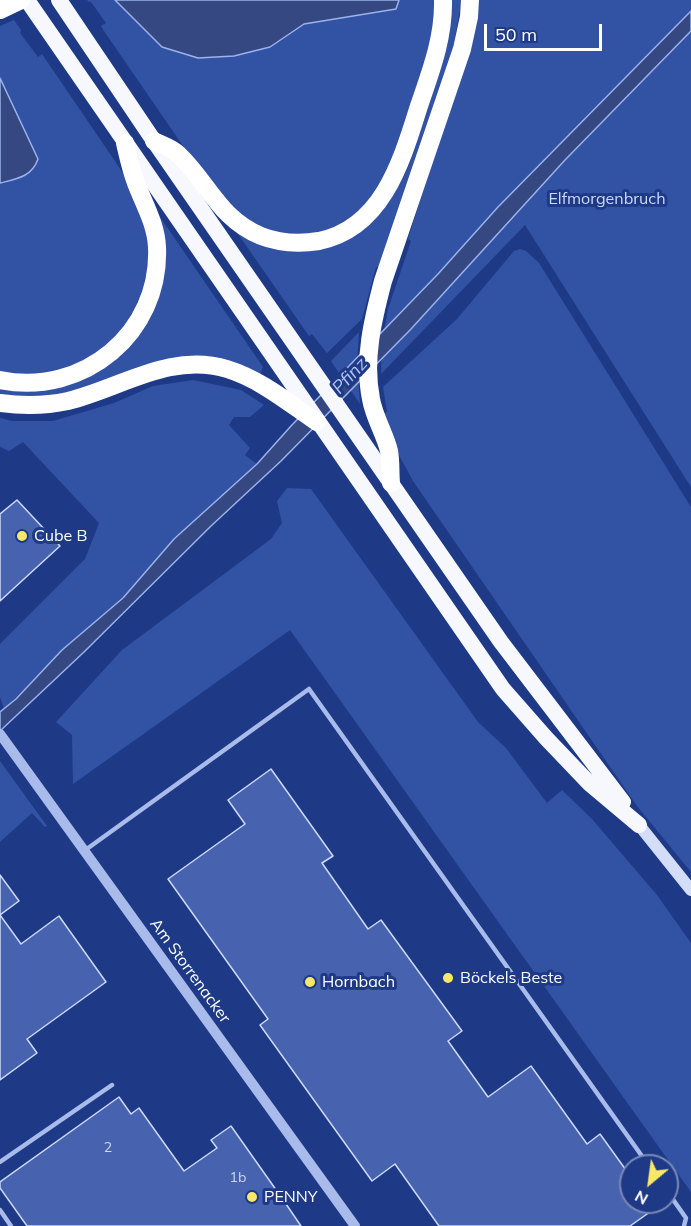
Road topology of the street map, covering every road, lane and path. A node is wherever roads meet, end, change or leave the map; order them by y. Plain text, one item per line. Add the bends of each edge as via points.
1 (21, 0) edge
2 (27, 0) edge
3 (59, 0) edge
4 (443, 0) edge
5 (470, 0) edge
6 (0, 10) edge
7 (154, 141) junction
8 (125, 143) junction
9 (0, 380) edge
10 (0, 403) edge
11 (317, 422) junction
12 (391, 483) junction
13 (3, 738) edge
14 (639, 825) junction
15 (84, 851) junction
16 (691, 890) edge
17 (112, 1085) dead end
18 (640, 1154) edge
19 (0, 1162) edge
20 (679, 1208) edge
21 (0, 1210) edge
22 (11, 1226) edge
23 (355, 1226) edge
24 (684, 1226) edge

1 - 6 highway
2 - 8 highway
3 - 7 highway
4 - 7 highway via 439,44 397,170 375,207 335,235 302,243 271,239 251,231 221,208 177,153
5 - 12 highway via 462,49 374,315 368,369 373,408 389,451
7 - 12 highway
8 - 9 highway via 157,245 157,264 144,310 116,349 92,366 45,382
8 - 11 highway
10 - 11 highway via 53,404 148,372 196,364 228,369 263,385
11 - 14 highway via 503,689 589,783
12 - 14 highway via 531,682
13 - 15 street, Am Storrenacker
14 - 16 main road
15 - 18 lane via 309,689
15 - 23 street, Am Storrenacker
17 - 19 lane
20 - 24 lane via 686,1218
21 - 22 lane

